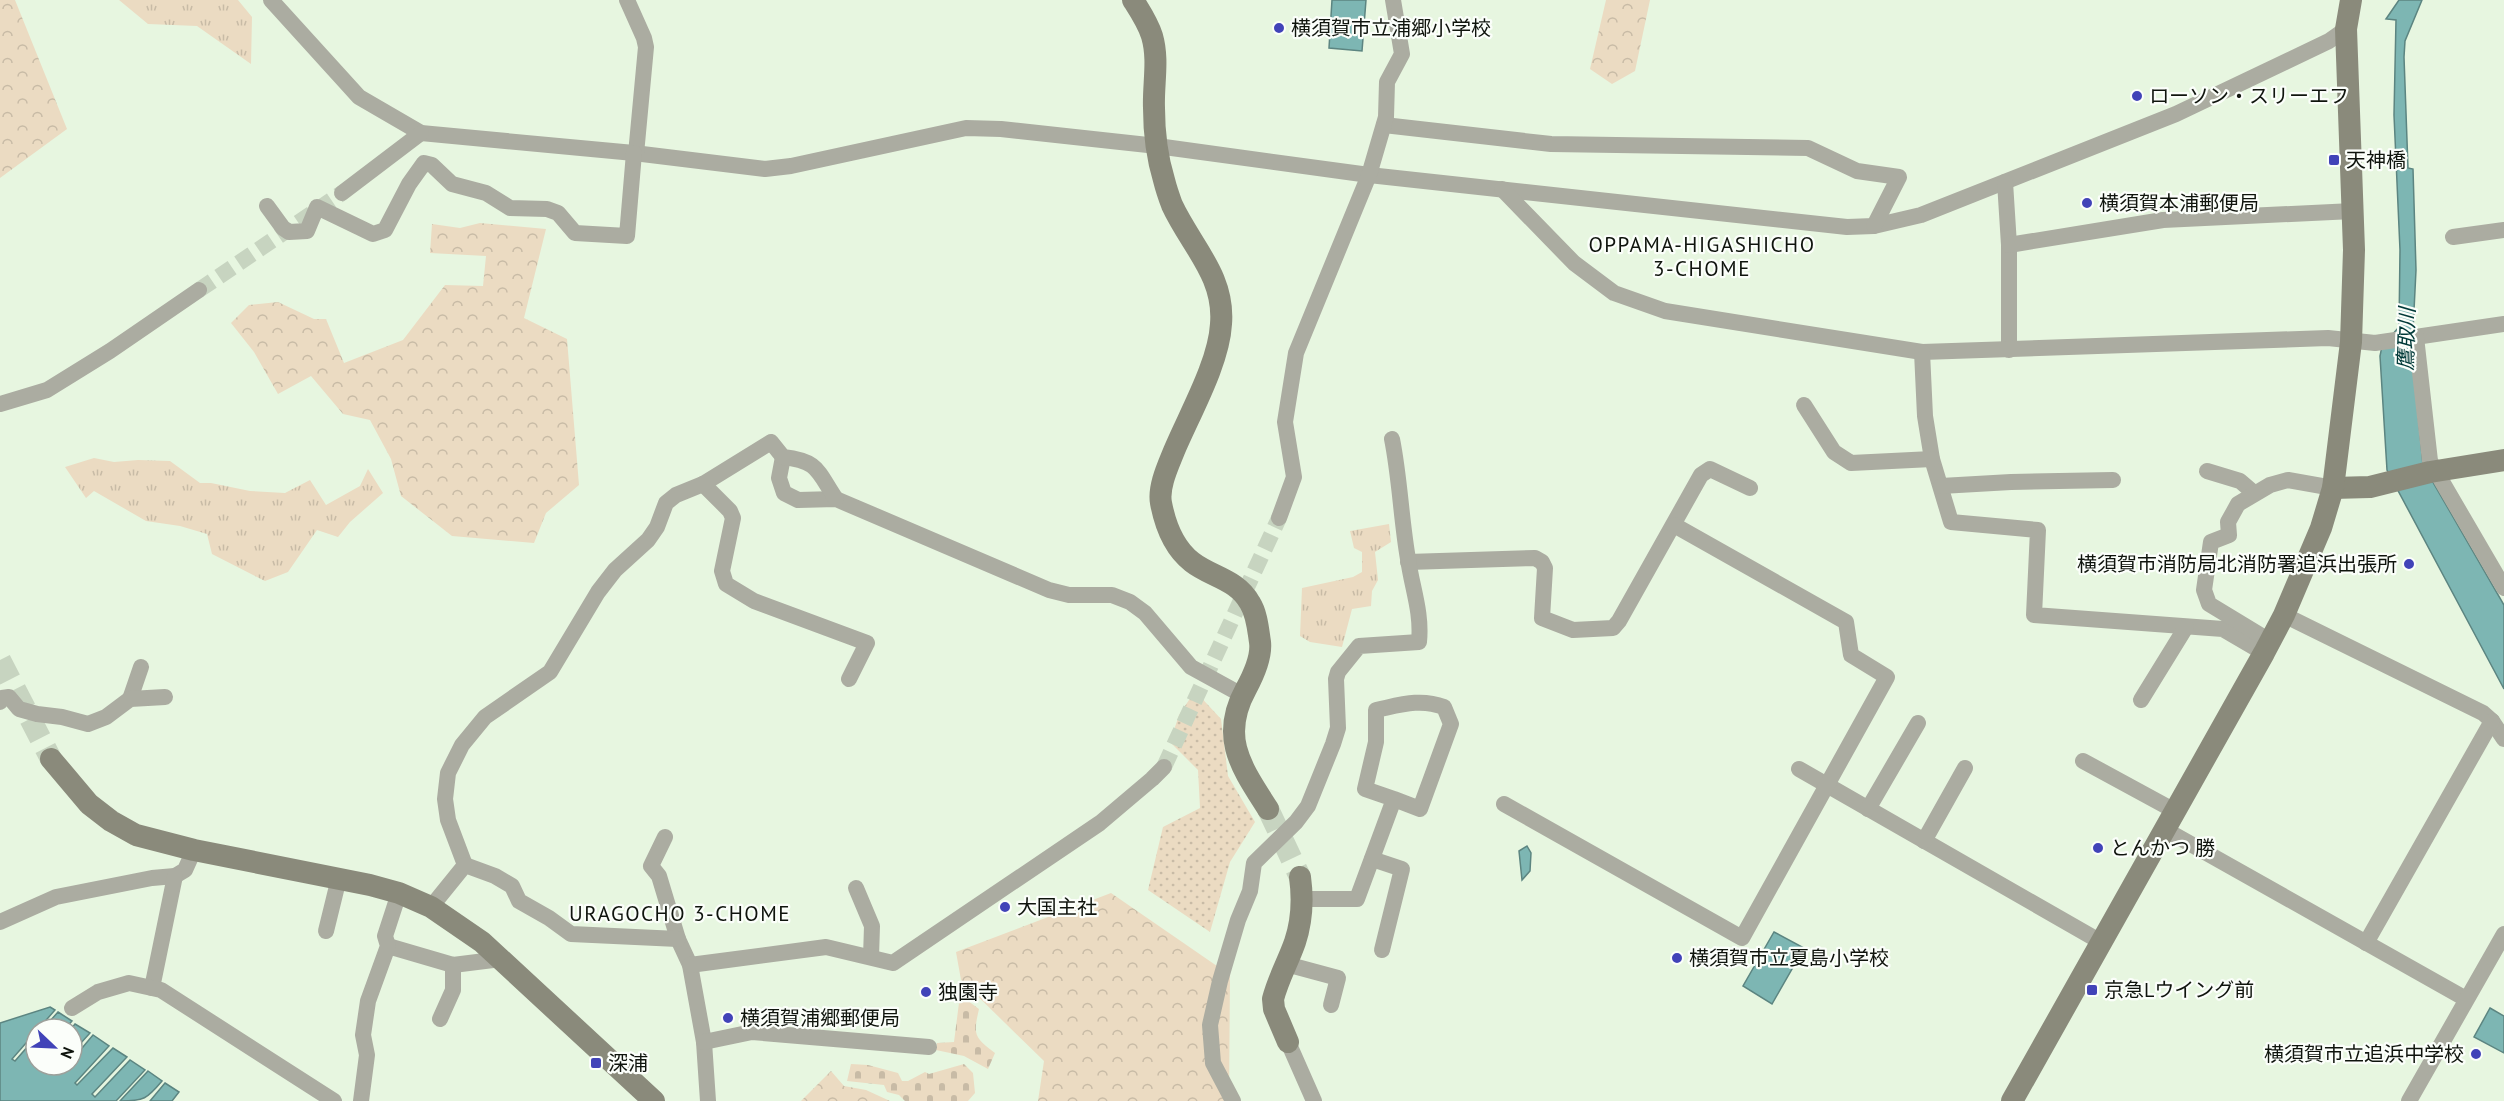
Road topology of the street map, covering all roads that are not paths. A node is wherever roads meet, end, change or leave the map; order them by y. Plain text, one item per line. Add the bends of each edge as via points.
1 (271, 0) edge
2 (627, 0) edge
3 (1133, 0) edge
4 (1393, 0) edge
5 (2351, 0) edge
6 (2346, 28) junction
7 (1384, 124) junction
8 (421, 133) junction
9 (1157, 147) junction
10 (635, 153) junction
11 (1369, 175) junction
12 (2005, 182) junction
13 (1502, 189) junction
14 (342, 193) tunnel mouth
15 (267, 206) dead end
16 (2353, 212) junction
17 (1874, 226) junction
18 (2504, 230) edge
19 (2452, 237) dead end
20 (2009, 245) junction
21 (199, 290) tunnel mouth
22 (2504, 324) edge
23 (2416, 337) junction
24 (2352, 342) junction
25 (2009, 350) junction
26 (1922, 352) junction
27 (0, 404) edge
28 (1804, 405) dead end
29 (1392, 439) dead end
30 (783, 457) junction
31 (1932, 459) junction
32 (2504, 460) edge
33 (2207, 471) dead end
34 (2433, 471) junction
35 (2113, 480) dead end
36 (703, 484) junction
37 (1941, 486) junction
38 (1750, 488) dead end
39 (2333, 488) junction
40 (2254, 493) junction
41 (836, 499) junction
42 (1279, 518) tunnel mouth
43 (1674, 525) junction
44 (1408, 562) junction
45 (2497, 569) edge
46 (2504, 588) edge
47 (2284, 615) junction
48 (2186, 627) junction
49 (2267, 647) junction
50 (141, 667) dead end
51 (849, 679) dead end
52 (1242, 695) junction
53 (165, 698) dead end
54 (130, 699) junction
55 (2141, 700) dead end
56 (0, 702) edge
57 (2492, 721) junction
58 (1918, 723) dead end
59 (2504, 739) edge
60 (51, 759) tunnel mouth
61 (2083, 761) dead end
62 (1164, 767) tunnel mouth
63 (1965, 768) dead end
64 (1799, 769) dead end
65 (1826, 785) junction
66 (1394, 799) junction
67 (1504, 804) dead end
68 (1268, 809) tunnel mouth
69 (1868, 809) junction
70 (2170, 820) junction
71 (665, 837) dead end
72 (1924, 841) junction
73 (194, 850) junction
74 (1372, 859) junction
75 (465, 865) junction
76 (175, 876) junction
77 (339, 878) junction
78 (856, 888) dead end
79 (1301, 888) joint
80 (399, 893) junction
81 (431, 907) junction
82 (0, 922) edge
83 (326, 932) dead end
84 (2504, 934) edge
85 (678, 939) junction
86 (2101, 942) junction
87 (2367, 943) junction
88 (388, 945) junction
89 (1382, 950) dead end
90 (871, 957) junction
91 (501, 959) junction
92 (1286, 964) junction
93 (453, 965) junction
94 (690, 965) junction
95 (152, 988) junction
96 (2466, 999) junction
97 (1331, 1005) dead end
98 (72, 1008) dead end
99 (440, 1019) dead end
100 (704, 1042) junction
101 (1288, 1042) joint
102 (929, 1047) dead end
103 (334, 1101) edge
104 (361, 1101) edge
105 (654, 1101) edge
106 (708, 1101) edge
107 (1233, 1101) edge
108 (1314, 1101) edge
109 (2012, 1101) edge
110 (2409, 1101) edge

1 - 8 street via 359,97
2 - 10 street via 646,47
3 - 9 street via 1152,36 1156,58
4 - 7 street via 1402,54 1387,82
5 - 6 street
6 - 12 street via 2329,41 2176,114
6 - 16 street
7 - 11 street
7 - 17 street via 1551,144 1808,148 1857,171 1899,177
8 - 10 street
8 - 14 street
9 - 10 street via 966,128 765,169
9 - 11 street
9 - 52 street via 1172,205 1214,275 1221,324 1216,352 1166,471 1160,500 1165,523 1176,544 1192,562 1237,586 1250,603 1261,646
10 - 15 street via 627,236 575,233 558,213 510,208 486,193 452,184 432,165 424,164 385,230 373,234 317,207 307,231 289,232
11 - 13 street
11 - 42 street via 1296,353 1285,422 1294,477
12 - 17 street via 1907,220
12 - 20 street
13 - 17 street via 1847,227
13 - 26 street via 1574,263 1614,293 1665,311
16 - 20 street via 2163,220
16 - 24 street
18 - 19 street
20 - 25 street
21 - 27 street via 47,390
22 - 23 street
23 - 24 street
23 - 34 street
24 - 25 street via 2328,338
24 - 39 street
25 - 26 street
26 - 31 street
28 - 31 street via 1834,452 1851,463
29 - 44 street
30 - 36 street via 771,442
30 - 41 street via 814,465
30 - 41 street via 779,478 784,493 798,500
31 - 37 street
32 - 34 street
33 - 40 street via 2240,481
34 - 39 street via 2370,487
34 - 45 street
35 - 37 street
36 - 51 street via 733,518 722,571 726,584 754,601 867,643
36 - 75 street via 666,503 657,527 598,592 550,672 485,717 462,745 448,773 446,799 448,820
37 - 48 street via 1950,522 2038,530 2034,615
38 - 43 street via 1710,469 1701,475
39 - 40 street via 2288,480
39 - 47 street via 2321,528
40 - 49 street via 2238,504 2228,522 2229,535 2211,542 2204,590 2209,604
41 - 52 street via 1049,590 1069,595 1112,595 1130,602 1146,613 1191,667
43 - 44 street via 1613,628 1573,630 1542,618 1545,568 1535,558
43 - 65 street via 1846,622 1851,655 1887,677
44 - 107 street via 1417,595 1419,642 1359,646 1338,672 1338,728 1308,806 1254,863 1250,891 1238,920 1210,1025 1213,1063
45 - 46 street
47 - 49 street
47 - 57 street via 2483,713
48 - 49 street via 2223,629
48 - 55 street
49 - 70 street
50 - 54 street
52 - 68 street via 1233,726 1235,750 1241,767
53 - 54 street
54 - 56 street via 106,717 88,724 19,709 9,697
57 - 59 street
57 - 87 street
58 - 69 street
60 - 73 street via 89,804 111,821 136,835
61 - 70 street
62 - 90 street via 1100,823 909,954 893,963
63 - 72 street
64 - 65 street
65 - 67 street via 1742,938
65 - 69 street
66 - 66 street via 1365,789 1377,742 1376,710 1413,702 1444,707 1451,724 1420,809
66 - 74 street
69 - 72 street
70 - 86 street
70 - 87 street
71 - 85 street via 651,866 659,876
72 - 86 street
73 - 76 street via 185,870
73 - 77 street
74 - 79 street via 1357,899
74 - 89 street via 1402,869
75 - 81 street
75 - 85 street via 512,886 519,900 571,934
76 - 82 street via 56,897
76 - 95 street
77 - 80 street
77 - 83 street via 336,911
78 - 90 street via 872,926
79 - 92 street via 1295,941
80 - 81 street
80 - 88 street via 385,936
81 - 91 street
84 - 96 street
85 - 94 street
86 - 109 street
87 - 96 street
88 - 93 street
88 - 104 street via 368,1001
90 - 94 street via 826,947
91 - 93 street
91 - 105 street
92 - 97 street via 1338,978
92 - 101 street via 1273,999
93 - 99 street via 453,990
94 - 100 street
95 - 98 street via 129,983 98,992
95 - 103 street via 161,990
96 - 110 street
100 - 102 street via 752,1032
100 - 106 street
101 - 108 street

